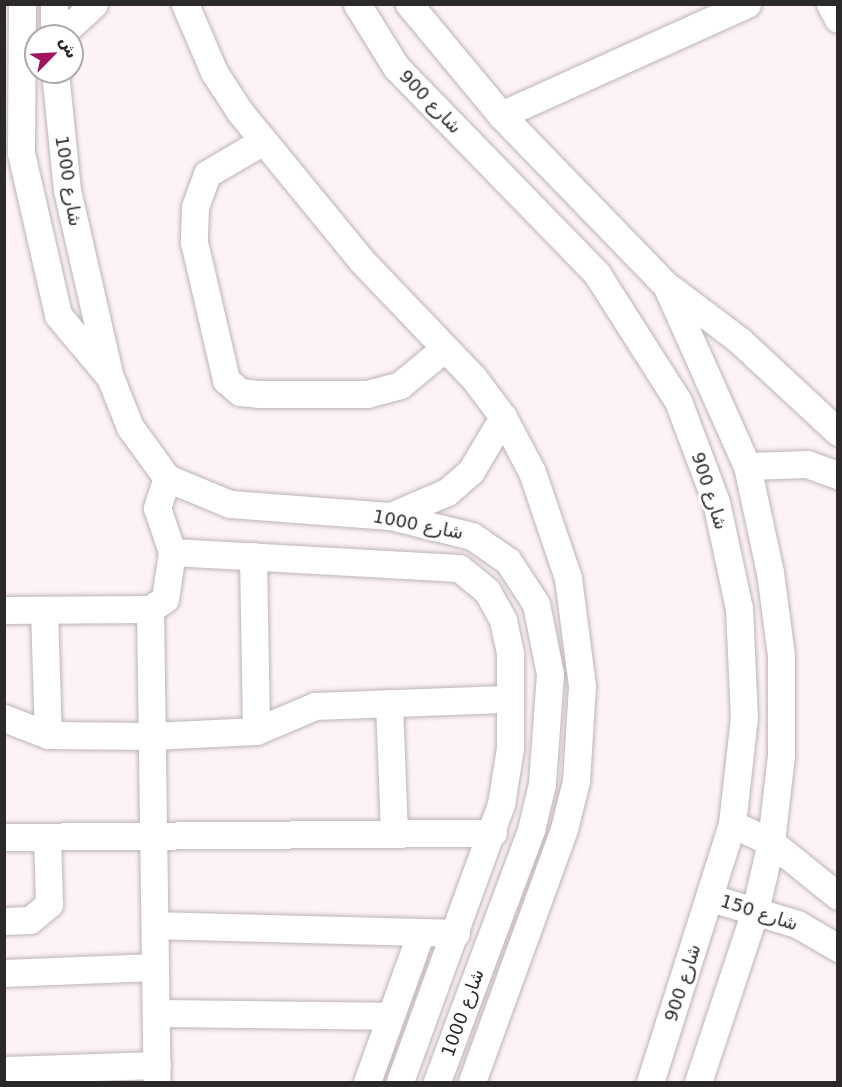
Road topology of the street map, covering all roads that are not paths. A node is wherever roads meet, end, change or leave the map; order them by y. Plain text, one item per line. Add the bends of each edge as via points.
1 (22, 4) edge
2 (54, 4) edge
3 (94, 4) edge
4 (357, 4) edge
5 (409, 4) edge
6 (747, 4) edge
7 (830, 4) edge
8 (182, 6) edge
9 (837, 19) edge
10 (54, 24) edge
11 (73, 24) edge
12 (56, 84) edge
13 (501, 115) junction
14 (263, 141) junction
15 (13, 156) edge
16 (666, 285) junction
17 (445, 348) junction
18 (110, 377) junction
19 (503, 417) junction
20 (837, 432) edge
21 (747, 466) junction
22 (837, 475) edge
23 (167, 478) junction
24 (390, 516) junction
25 (172, 552) junction
26 (253, 556) junction
27 (150, 609) junction
28 (4, 610) edge
29 (44, 610) junction
30 (510, 699) junction
31 (389, 703) junction
32 (4, 718) edge
33 (256, 731) junction
34 (48, 735) junction
35 (152, 736) junction
36 (732, 824) junction
37 (493, 832) junction
38 (393, 834) junction
39 (4, 837) edge
40 (47, 837) junction
41 (153, 838) junction
42 (771, 842) junction
43 (837, 896) edge
44 (711, 898) junction
45 (755, 910) junction
46 (4, 921) edge
47 (155, 925) junction
48 (421, 932) junction
49 (456, 933) junction
50 (837, 948) edge
51 (155, 967) junction
52 (4, 973) edge
53 (156, 1013) junction
54 (390, 1016) junction
55 (4, 1070) edge
56 (157, 1074) edge
57 (52, 1075) edge
58 (367, 1083) edge
59 (400, 1083) edge
60 (437, 1083) edge
61 (472, 1083) edge
62 (650, 1083) edge
63 (698, 1083) edge

1 - 15 street
2 - 10 street
3 - 11 street
4 - 36 street, شارع 900 via 396,67 597,274 678,401 716,502 739,608 744,717
5 - 13 street
6 - 13 street
7 - 9 street
8 - 14 street, شارع 1000 via 214,72
12 - 18 street, شارع 1000 via 67,190
13 - 16 street
14 - 17 street, شارع 1000 via 361,260
14 - 17 street via 207,174 195,207 194,242 226,380 240,392 258,394 367,394 400,385
15 - 18 street via 58,315
16 - 20 street via 739,340
16 - 21 street
17 - 19 street, شارع 1000
18 - 23 street, شارع 1000 via 130,427
19 - 24 street via 477,463 447,492
19 - 61 street, شارع 1000 via 532,472 568,578 578,636 581,737 564,829
21 - 22 street via 807,464
21 - 42 street via 771,572 781,656 781,755
23 - 24 street, شارع 1000 via 230,504
23 - 25 street via 157,508
24 - 60 street, شارع 1000 via 472,536 508,561 536,604 550,674 548,740 531,830
25 - 26 street
25 - 27 street via 170,586 165,598
26 - 30 street via 459,568 488,591 503,620
26 - 33 street
27 - 29 street
27 - 35 street
28 - 29 street
29 - 34 street
30 - 31 street
30 - 37 street via 507,776
31 - 33 street via 315,706
31 - 38 street
32 - 34 street
33 - 35 street
34 - 35 street
35 - 41 street
36 - 42 street
36 - 44 street, شارع 900
37 - 38 street
37 - 49 street
38 - 41 street
39 - 40 street
40 - 41 street
40 - 46 street via 49,904 30,920
41 - 47 street
42 - 43 street
42 - 45 street
44 - 45 street, شارع 150
44 - 62 street, شارع 900
45 - 50 street, شارع 150 via 797,924
45 - 63 street
47 - 48 street
47 - 51 street
48 - 49 street
48 - 54 street
49 - 59 street
51 - 52 street
51 - 53 street
53 - 54 street
53 - 56 street
54 - 58 street
55 - 57 street
56 - 57 street

